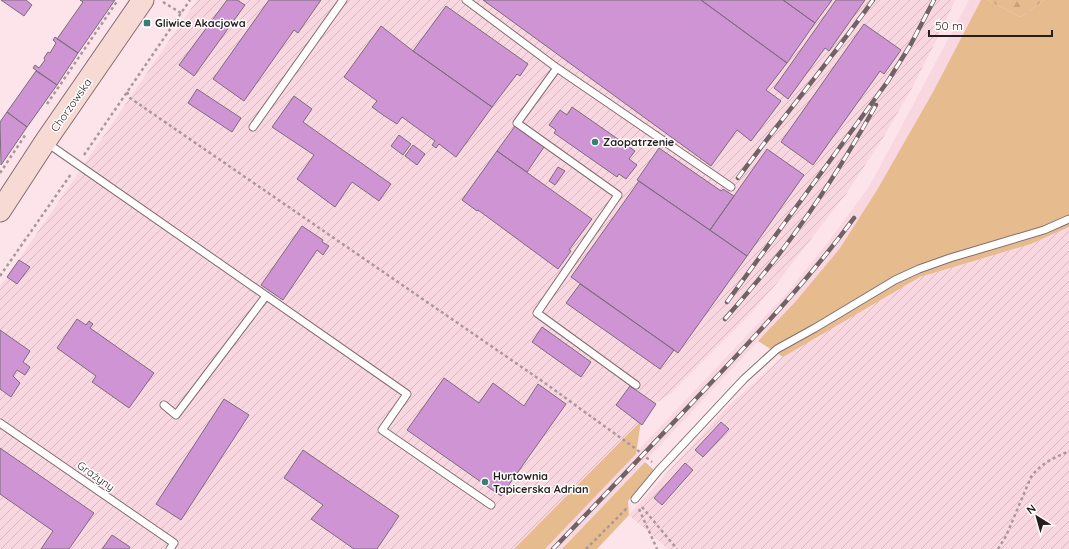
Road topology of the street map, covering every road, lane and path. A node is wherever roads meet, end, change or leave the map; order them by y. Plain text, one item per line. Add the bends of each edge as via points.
1 (118, 0) edge
2 (190, 0) edge
3 (343, 0) edge
4 (466, 0) edge
5 (153, 1) edge
6 (180, 13) junction
7 (557, 68) junction
8 (127, 92) junction
9 (43, 109) dead end
10 (252, 128) dead end
11 (37, 135) junction
12 (77, 164) junction
13 (0, 173) edge
14 (731, 187) dead end
15 (0, 210) edge
16 (1069, 219) edge
17 (0, 276) edge
18 (266, 296) junction
19 (636, 385) dead end
20 (164, 405) dead end
21 (0, 423) edge
22 (1069, 451) edge
23 (659, 470) junction
24 (635, 499) junction
25 (491, 505) dead end
26 (170, 549) edge
27 (586, 549) edge
28 (657, 549) edge
29 (677, 549) edge
30 (998, 549) edge

1 - 9 path
2 - 6 path
3 - 10 lane
4 - 7 lane
5 - 6 path
5 - 11 main road, Chorzowska
6 - 8 path
7 - 14 lane
7 - 19 lane via 517,123 618,194 537,314
8 - 12 path
8 - 23 path via 130,98 542,381 636,449
11 - 12 lane
11 - 13 path
11 - 15 main road, Chorzowska
12 - 17 path
12 - 18 lane
16 - 23 lane via 1044,230 919,269 895,280 777,349 744,379
18 - 20 lane via 176,415
18 - 25 lane via 407,394 382,430
21 - 26 lane, Grażyny via 174,543
22 - 30 path via 1046,462 1031,477
23 - 24 lane
24 - 27 path
24 - 28 path
24 - 29 path

